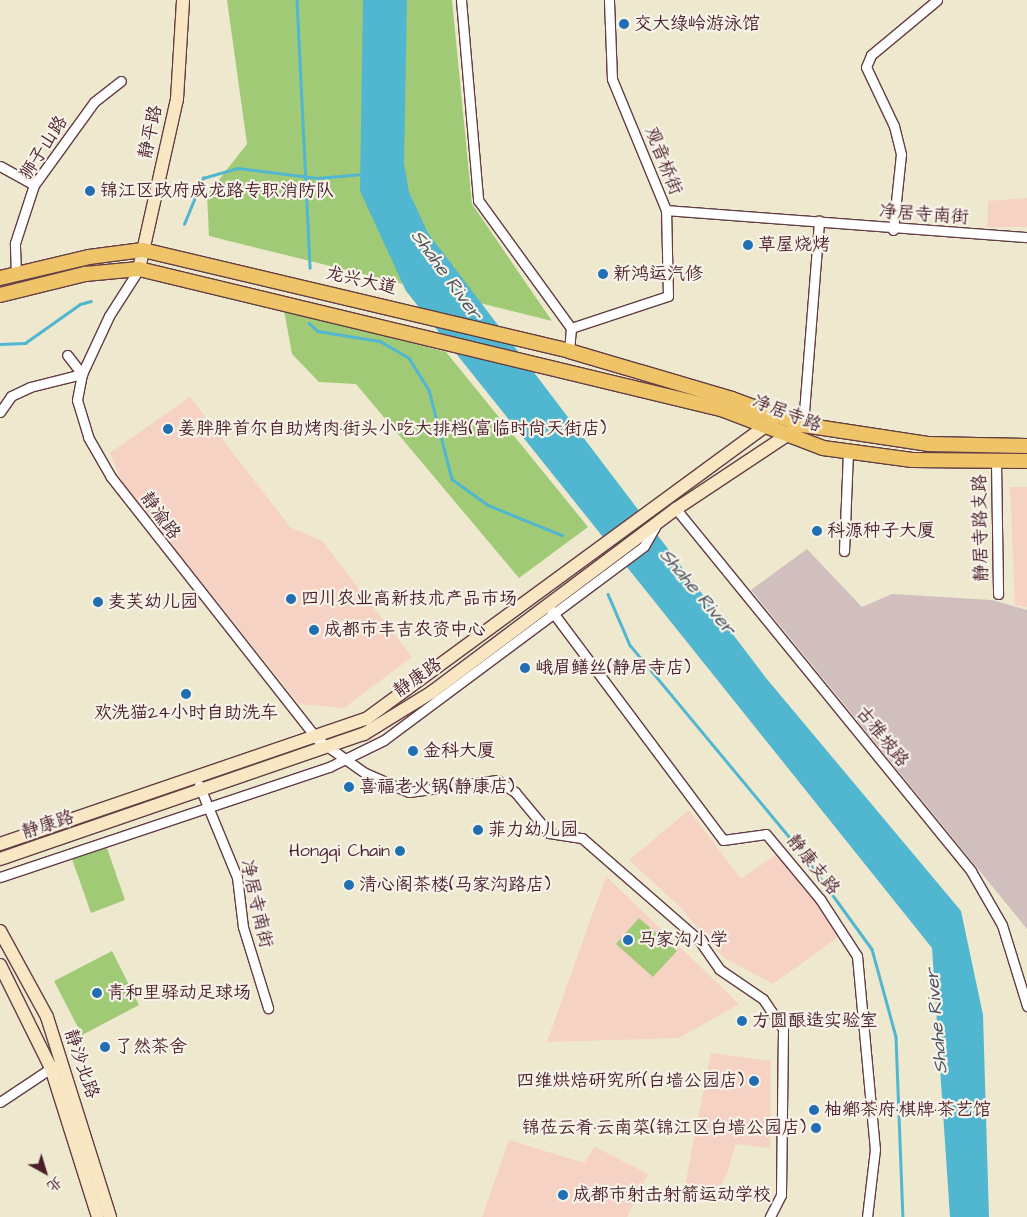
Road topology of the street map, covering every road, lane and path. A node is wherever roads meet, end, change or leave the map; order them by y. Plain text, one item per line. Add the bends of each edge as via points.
1 (183, 0) edge
2 (461, 0) edge
3 (609, 0) edge
4 (937, 0) edge
5 (121, 81) dead end
6 (0, 166) edge
7 (34, 185) junction
8 (666, 210) junction
9 (819, 221) junction
10 (893, 230) junction
11 (1027, 237) edge
12 (143, 250) junction
13 (139, 269) junction
14 (16, 275) junction
15 (0, 278) edge
16 (0, 295) edge
17 (571, 328) junction
18 (569, 352) junction
19 (67, 355) dead end
20 (82, 374) junction
21 (0, 412) edge
22 (782, 416) junction
23 (803, 425) junction
24 (765, 426) junction
25 (785, 436) junction
26 (1027, 446) edge
27 (848, 453) junction
28 (1027, 460) edge
29 (996, 462) junction
30 (676, 509) junction
31 (844, 551) dead end
32 (998, 594) dead end
33 (551, 610) junction
34 (317, 739) junction
35 (333, 748) junction
36 (347, 758) junction
37 (199, 786) junction
38 (208, 808) junction
39 (0, 844) edge
40 (0, 859) edge
41 (0, 877) edge
42 (0, 931) edge
43 (0, 965) edge
44 (1027, 1006) edge
45 (268, 1008) dead end
46 (56, 1065) junction
47 (0, 1102) edge
48 (98, 1217) edge
49 (110, 1217) edge
50 (770, 1217) edge
51 (867, 1217) edge

1 - 12 main road, 静平路 via 177,99
2 - 17 street via 478,200
3 - 8 street, 观音桥街 via 612,79
4 - 10 street via 872,55 866,67 894,126 901,154
5 - 7 street, 狮子山路 via 94,102
6 - 7 street
7 - 14 street, 狮子山路 via 15,243
8 - 9 street, 净居寺南街
8 - 17 street, 观音桥街 via 668,296
9 - 10 street, 净居寺南街
9 - 23 street
10 - 11 street, 净居寺南街
12 - 13 main road, 静平路
12 - 14 main road via 89,257
12 - 18 main road, 龙兴大道 via 378,303
13 - 16 main road via 85,274
13 - 20 street, 静渝路 via 109,316
13 - 24 main road, 净居寺路 via 540,362 721,409
14 - 15 main road
17 - 18 street
18 - 22 main road, 净居寺路
19 - 20 street
20 - 21 street via 30,386 11,396
20 - 34 street, 静渝路 via 79,417 111,477
22 - 23 main road, 净居寺路
22 - 24 main road, 静康路
23 - 25 main road, 静康路
23 - 26 main road, 净居寺路 via 928,444
24 - 25 main road, 净居寺路
24 - 34 main road, 静康路 via 647,510 418,684 366,719
25 - 27 main road, 净居寺路
25 - 30 main road, 静康路
27 - 29 main road, 净居寺路
27 - 31 street
28 - 29 main road, 净居寺路
29 - 32 street, 静居寺路支路
30 - 33 main road, 静康路
30 - 44 street, 古雅坡路 via 971,871 1002,925
33 - 35 main road, 静康路 via 390,720
33 - 36 street via 384,740
33 - 51 street, 静康支路 via 723,840 766,834 820,899 857,956 875,1149
34 - 35 street, 静渝路
34 - 37 main road, 静康路
35 - 36 street, 静渝路
35 - 37 main road, 静康路
36 - 38 street
36 - 50 street, 静渝路 via 365,773 409,792 497,780 515,792 549,833 582,838 699,940 719,969 763,999 783,1029 781,1195
37 - 38 street, 净居寺南街
37 - 39 main road, 静康路
37 - 40 main road, 静康路
38 - 41 street
38 - 45 street, 净居寺南街 via 237,877 243,927
42 - 46 main road, 静沙北路 via 47,1017
43 - 46 main road, 静沙北路
46 - 47 street
46 - 48 main road, 静沙北路
46 - 49 main road, 静沙北路

